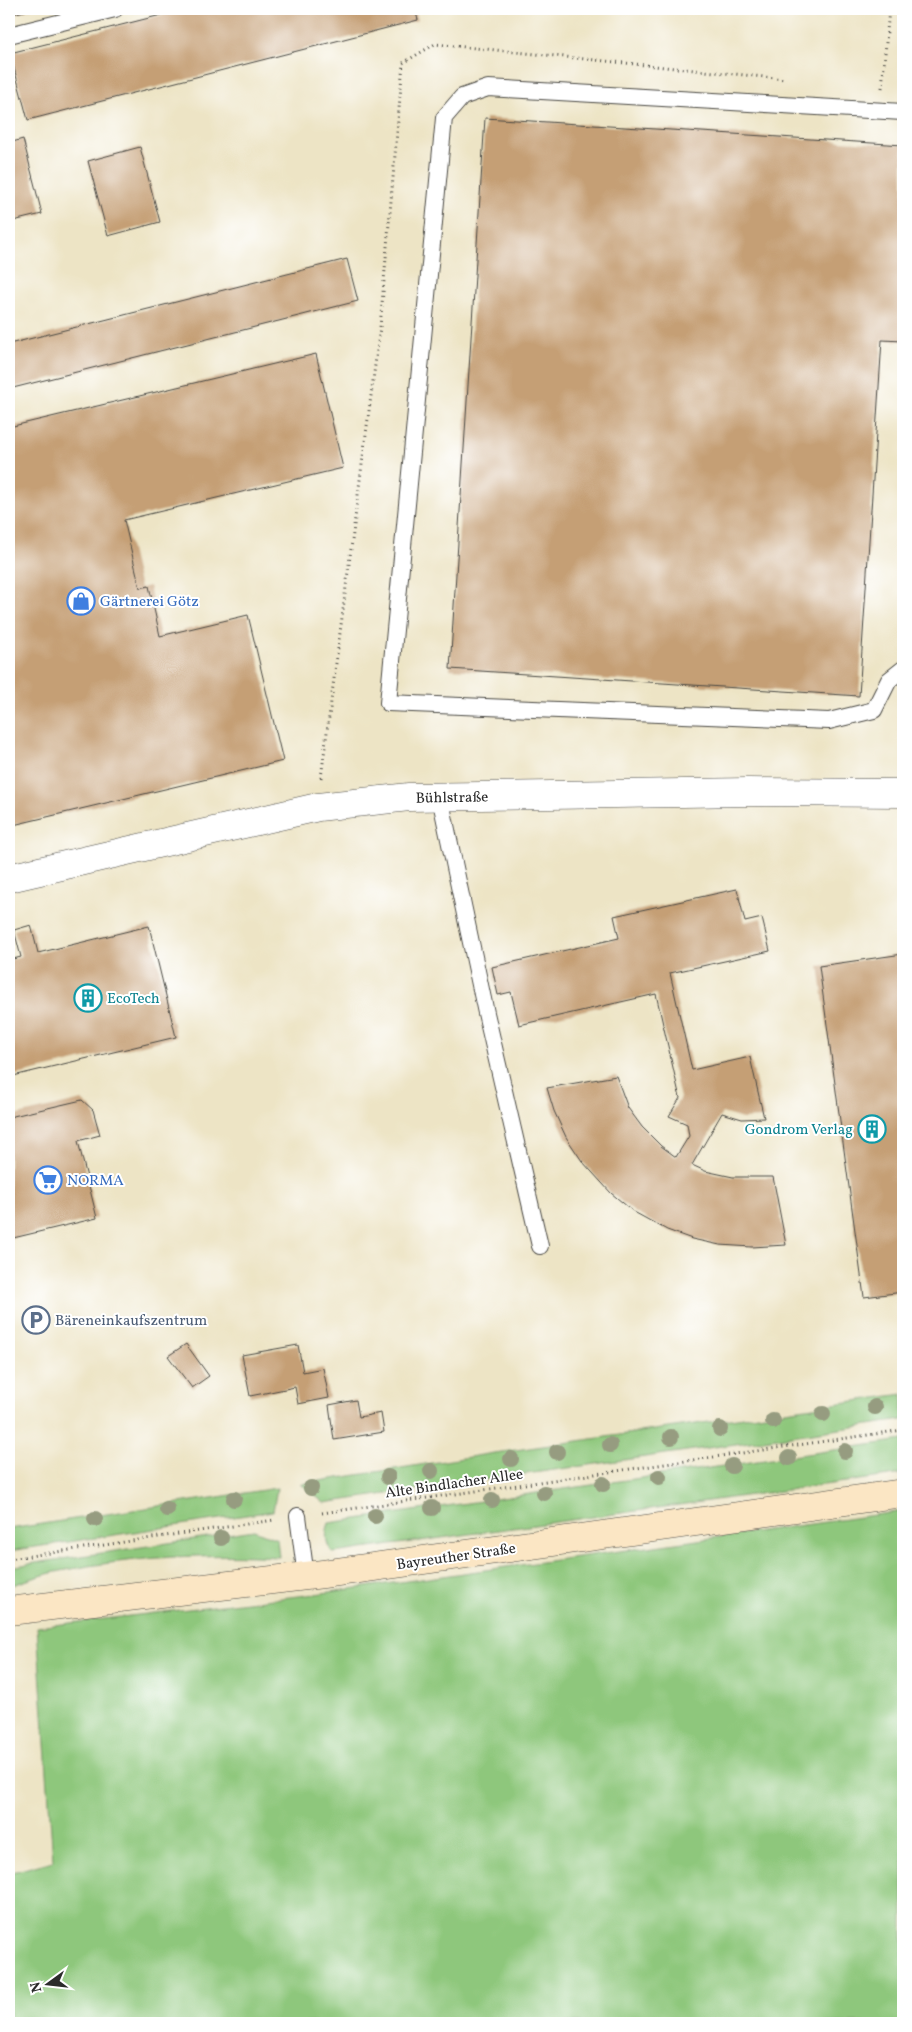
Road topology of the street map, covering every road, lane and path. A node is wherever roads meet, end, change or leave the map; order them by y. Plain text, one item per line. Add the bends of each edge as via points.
1 (115, 9) edge
2 (889, 9) edge
3 (9, 35) edge
4 (793, 80) dead end
5 (872, 88) dead end
6 (903, 112) edge
7 (903, 669) edge
8 (903, 792) edge
9 (440, 797) junction
10 (318, 807) junction
11 (9, 878) edge
12 (540, 1246) dead end
13 (903, 1430) edge
14 (903, 1493) edge
15 (298, 1516) junction
16 (9, 1559) edge
17 (306, 1577) junction
18 (9, 1611) edge

1 - 3 lane
2 - 5 path via 882,89
4 - 10 path via 435,44 403,63 380,328
6 - 7 lane via 488,88 462,97 444,118 388,703 829,722 874,710 889,680
8 - 9 street, Bühlstraße
9 - 10 street, Bühlstraße via 409,797
9 - 12 lane
10 - 11 street, Bühlstraße
13 - 15 path, Alte Bindlacher Allee
14 - 17 main road, Bayreuther Straße
15 - 16 path, Alte Bindlacher Allee
15 - 17 lane
17 - 18 main road, Bayreuther Straße

